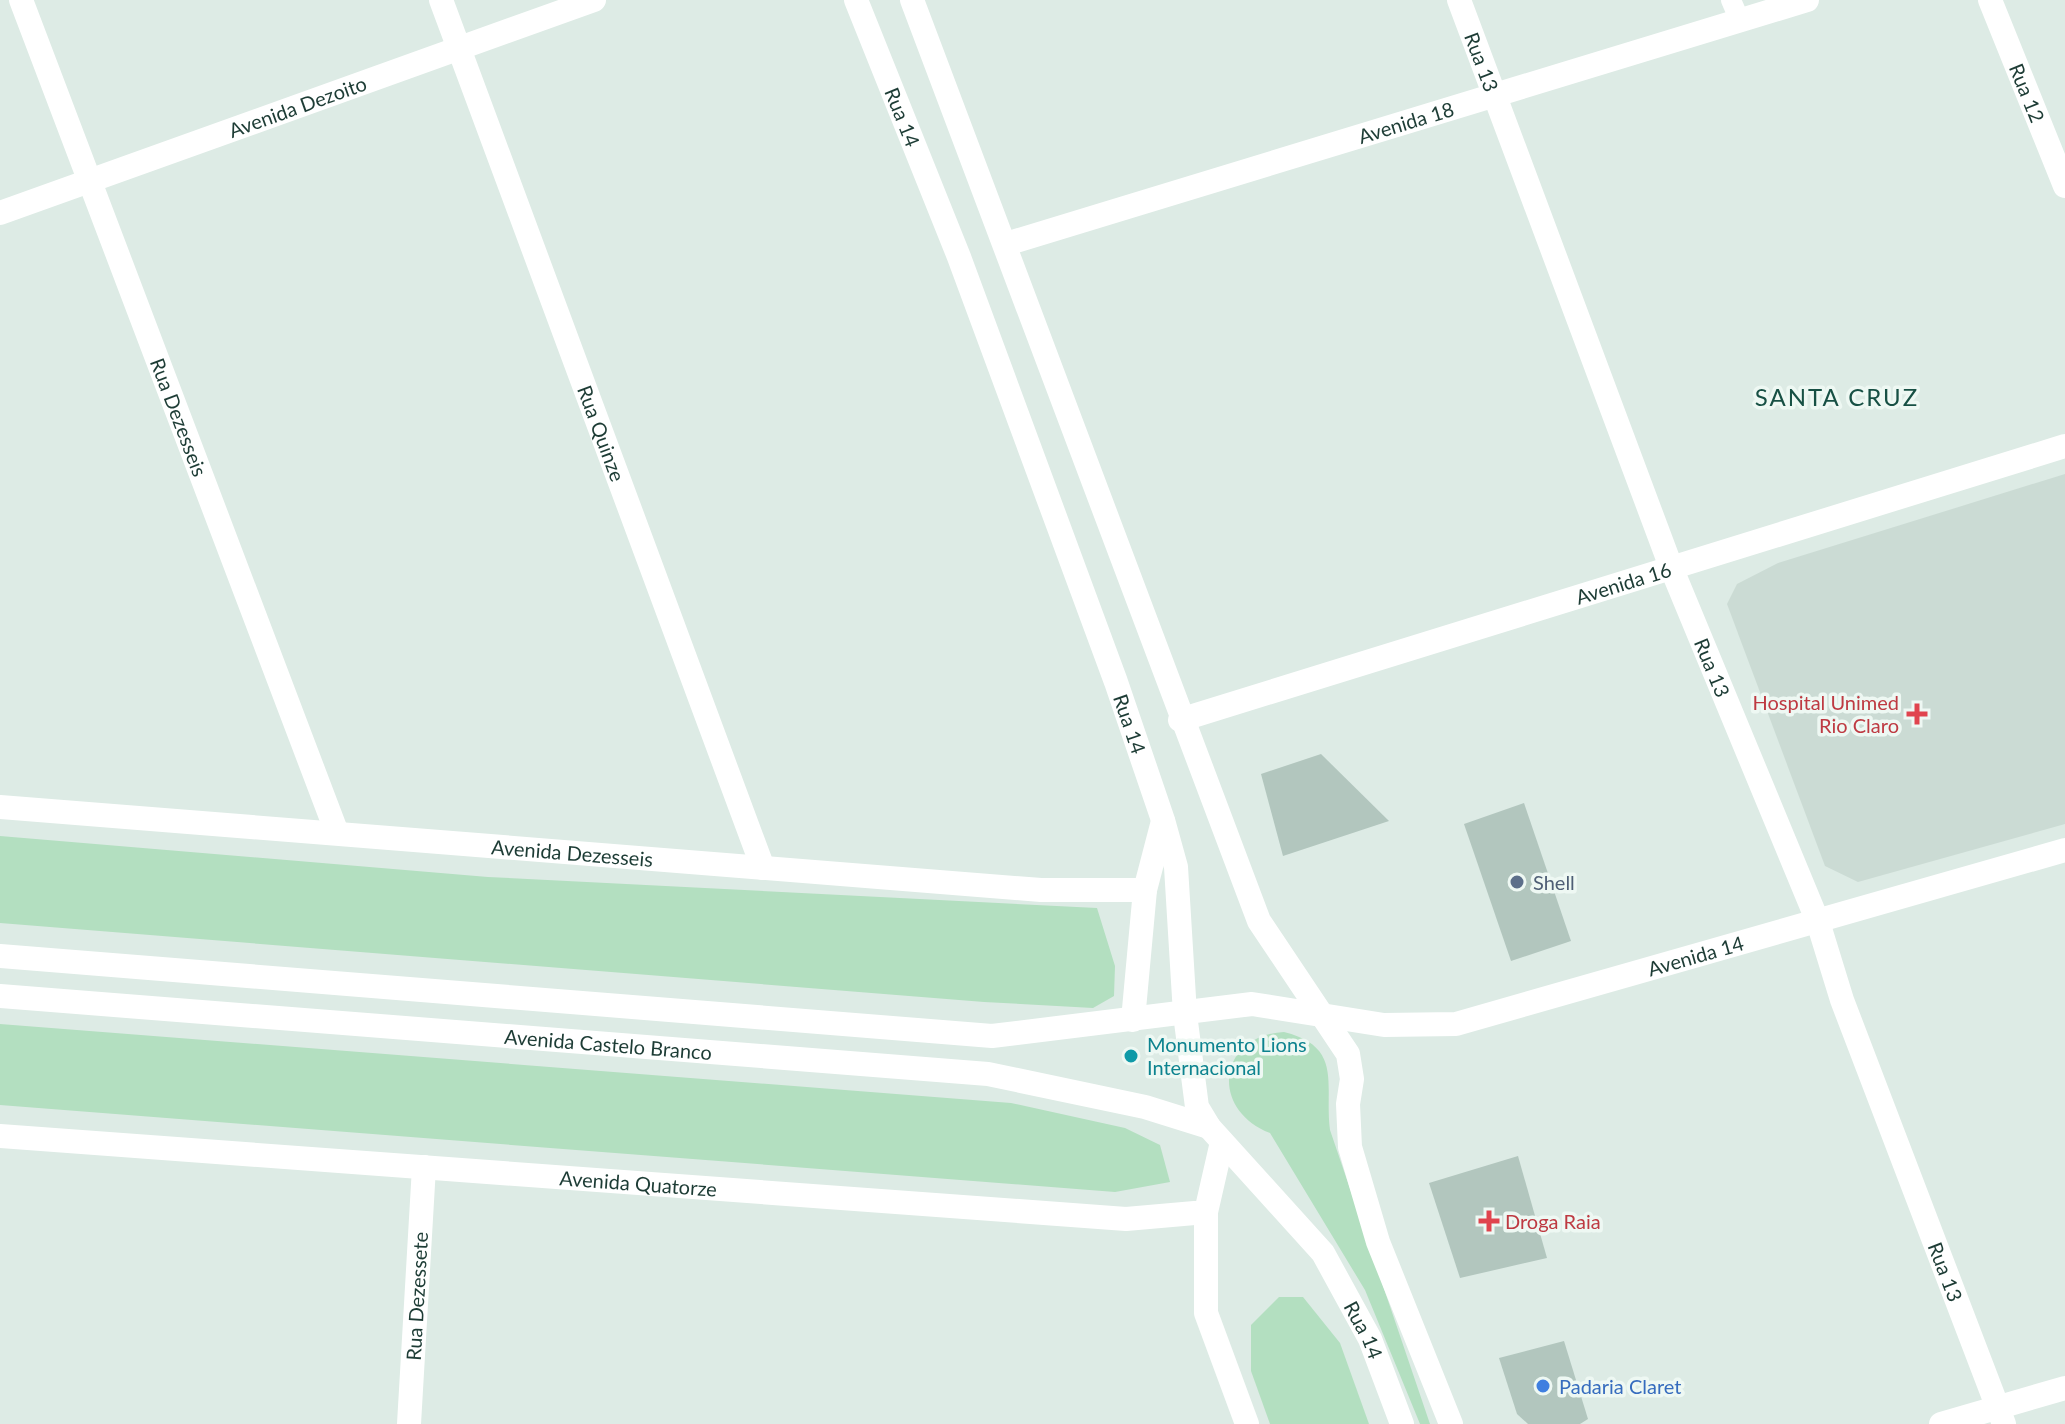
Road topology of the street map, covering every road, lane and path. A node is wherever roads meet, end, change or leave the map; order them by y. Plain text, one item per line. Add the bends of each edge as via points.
1 (21, 0) edge
2 (441, 0) edge
3 (594, 0) edge
4 (856, 0) edge
5 (912, 0) edge
6 (1459, 0) edge
7 (1807, 0) edge
8 (1990, 0) edge
9 (1735, 10) edge
10 (459, 51) junction
11 (1496, 98) junction
12 (89, 180) junction
13 (2065, 186) edge
14 (0, 213) edge
15 (1006, 244) junction
16 (2065, 446) edge
17 (1671, 567) junction
18 (1180, 720) junction
19 (0, 807) edge
20 (1163, 820) junction
21 (337, 833) junction
22 (2065, 850) edge
23 (763, 868) junction
24 (1145, 890) junction
25 (1818, 922) junction
26 (0, 956) edge
27 (0, 996) edge
28 (1185, 1014) junction
29 (1321, 1017) junction
30 (1133, 1020) junction
31 (992, 1036) junction
32 (988, 1074) junction
33 (1216, 1135) junction
34 (0, 1136) edge
35 (424, 1167) junction
36 (1206, 1212) junction
37 (2065, 1388) edge
38 (2001, 1416) edge
39 (409, 1424) edge
40 (1247, 1424) edge
41 (1402, 1424) edge
42 (1451, 1424) edge
43 (1941, 1424) edge

1 - 12 street, Rua Dezesseis
2 - 10 street, Rua Quinze
3 - 10 street, Avenida Dezoito
4 - 20 street, Rua 14 via 959,257
5 - 15 street
6 - 11 street, Rua 13
7 - 9 street, Avenida 18
8 - 13 street, Rua 12
9 - 11 street, Avenida 18
10 - 12 street, Avenida Dezoito
10 - 23 street, Rua Quinze
11 - 15 street, Avenida 18
11 - 17 street, Rua 13
12 - 14 street, Avenida Dezoito
12 - 21 street, Rua Dezesseis
15 - 18 street
16 - 17 street, Avenida 16
17 - 18 street, Avenida 16
17 - 25 street, Rua 13
18 - 29 street via 1259,921
19 - 21 street, Avenida Dezesseis
20 - 24 street
20 - 28 street, Rua 14 via 1176,867
21 - 23 street, Avenida Dezesseis
22 - 25 street, Avenida 14
23 - 24 street, Avenida Dezesseis via 1041,890
24 - 30 street
25 - 29 street, Avenida 14 via 1456,1024 1384,1025
25 - 38 street, Rua 13 via 1842,1000
26 - 31 street, Avenida Castelo Branco
27 - 32 street, Avenida Castelo Branco
28 - 29 street, Avenida 14 via 1252,1004
28 - 30 street, Avenida Castelo Branco
28 - 33 street, Rua 14 via 1197,1107
29 - 42 street via 1348,1054 1350,1147 1378,1242
30 - 31 street, Avenida Castelo Branco
31 - 32 street
32 - 33 street, Avenida Castelo Branco via 1145,1107
33 - 36 street
33 - 41 street, Rua 14 via 1323,1253 1370,1339
34 - 35 street, Avenida Quatorze
35 - 36 street, Avenida Quatorze via 1126,1219
35 - 39 street, Rua Dezessete
36 - 40 street via 1206,1313
37 - 38 street
38 - 43 street

